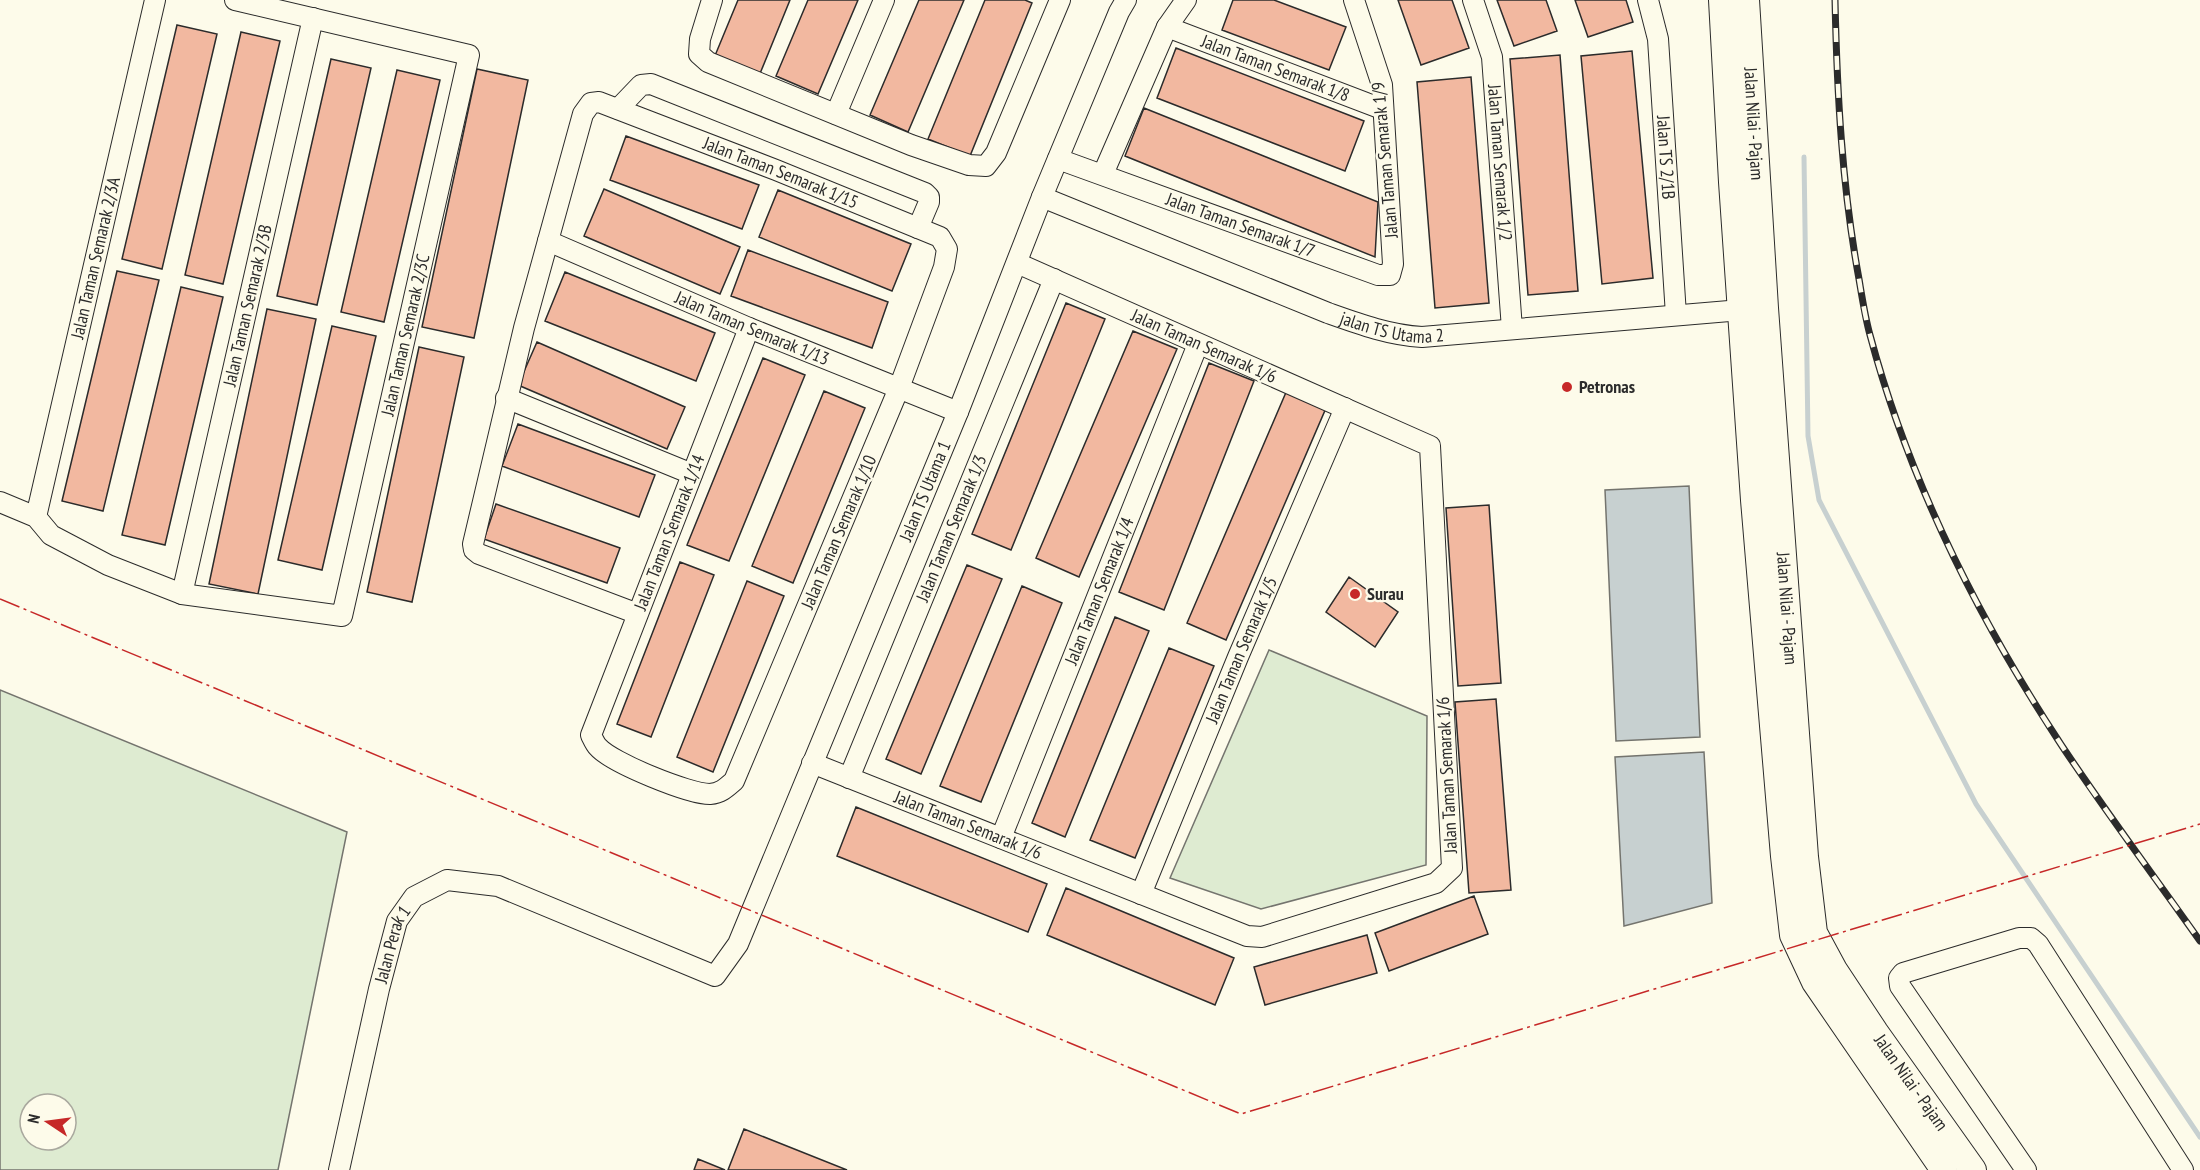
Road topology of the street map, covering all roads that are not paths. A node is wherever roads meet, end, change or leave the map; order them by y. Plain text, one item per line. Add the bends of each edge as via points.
1 (155, 0) edge
2 (235, 0) edge
3 (712, 0) edge
4 (884, 0) edge
5 (1060, 0) edge
6 (1126, 0) edge
7 (1186, 0) edge
8 (1354, 0) edge
9 (1473, 0) edge
10 (1648, 0) edge
11 (1722, 0) edge
12 (1746, 0) edge
13 (313, 18) junction
14 (1167, 27) junction
15 (618, 109) junction
16 (1382, 109) junction
17 (836, 114) junction
18 (1058, 159) junction
19 (1103, 174) junction
20 (1042, 197) junction
21 (918, 228) junction
22 (548, 241) junction
23 (1017, 263) junction
24 (944, 267) joint
25 (1378, 275) joint
26 (1054, 279) junction
27 (1753, 309) junction
28 (1676, 315) junction
29 (749, 328) junction
30 (1512, 329) junction
31 (1198, 344) junction
32 (899, 388) junction
33 (506, 398) junction
34 (1345, 408) junction
35 (958, 412) junction
36 (692, 474) junction
37 (0, 502) edge
38 (36, 517) junction
39 (182, 594) junction
40 (638, 614) junction
41 (591, 735) joint
42 (812, 763) junction
43 (849, 778) junction
44 (1001, 838) junction
45 (1141, 894) junction
46 (715, 976) joint
47 (339, 1170) edge
48 (1944, 1170) edge
49 (1973, 1170) edge
50 (2026, 1170) edge
51 (2183, 1170) edge

1 - 38 street, Jalan Taman Semarak 2/3A
2 - 13 street
3 - 17 street via 699,54 708,62
4 - 17 street
5 - 17 street via 996,153 986,166 969,165 911,145
6 - 18 street, Jalan TS Utama 1
7 - 14 street
8 - 16 street, Jalan Taman Semarak 1/9 via 1382,85
9 - 30 street, Jalan Taman Semarak 1/2 via 1492,57
10 - 28 street, Jalan TS 2/1B via 1658,39
11 - 27 main road, Jalan Nilai - Pajam
12 - 27 main road, Jalan Nilai - Pajam
13 - 39 street, Jalan Taman Semarak 2/3B
13 - 39 street, Jalan Taman Semarak 2/3C via 469,55 342,616
14 - 16 street, Jalan Taman Semarak 1/8
14 - 19 street
15 - 21 street, Jalan Taman Semarak 1/15
15 - 21 street via 641,85 651,84 925,193 929,202
15 - 22 street, Jalan Taman Semarak 1/15 via 591,103 583,114
16 - 25 street, Jalan Taman Semarak 1/9 via 1393,264 1390,275
18 - 19 street, Jalan Taman Semarak 1/7
18 - 20 street, Jalan TS Utama 1
19 - 25 street, Jalan Taman Semarak 1/7
20 - 23 street, Jalan TS Utama 1
20 - 30 street, jalan TS Utama 2 via 1372,329 1422,337
21 - 24 street, Jalan Taman Semarak 1/15 via 940,237 946,249
22 - 29 street, Jalan Taman Semarak 1/13
22 - 33 street
23 - 26 street, Jalan Taman Semarak 1/6
23 - 35 street, Jalan TS Utama 1
24 - 32 street, Jalan Taman Semarak 1/10
26 - 31 street, Jalan Taman Semarak 1/6
26 - 43 street, Jalan Taman Semarak 1/3
27 - 28 street, jalan TS Utama 2
27 - 48 main road, Jalan Nilai - Pajam via 1784,856 1793,935 1815,982
27 - 49 main road, Jalan Nilai - Pajam via 1814,933 1863,1014
28 - 30 street, jalan TS Utama 2
29 - 32 street, Jalan Taman Semarak 1/13
29 - 36 street, Jalan Taman Semarak 1/14
31 - 34 street, Jalan Taman Semarak 1/6
31 - 44 street, Jalan Taman Semarak 1/4
32 - 35 street, Jalan Taman Semarak 1/13
32 - 41 street, Jalan Taman Semarak 1/10 via 734,781 723,791 709,794 681,789 621,762 599,748
33 - 36 street
33 - 40 street via 474,550
34 - 45 street, Jalan Taman Semarak 1/5
34 - 45 street, Jalan Taman Semarak 1/6 via 1430,446 1452,868 1436,883 1262,937 1247,936
35 - 42 street, Jalan TS Utama 1
36 - 40 street, Jalan Taman Semarak 1/14
37 - 38 street
38 - 39 street via 51,535 98,560
40 - 41 street, Jalan Taman Semarak 1/14
42 - 43 street, Jalan Taman Semarak 1/6
42 - 46 street, Jalan TS Utama 1 via 738,944
43 - 44 street, Jalan Taman Semarak 1/6
44 - 45 street, Jalan Taman Semarak 1/6
46 - 47 street, Jalan Perak 1 via 498,886 447,880 414,897 397,921
50 - 51 street via 1900,986 1899,978 2019,938 2031,938 2038,944

